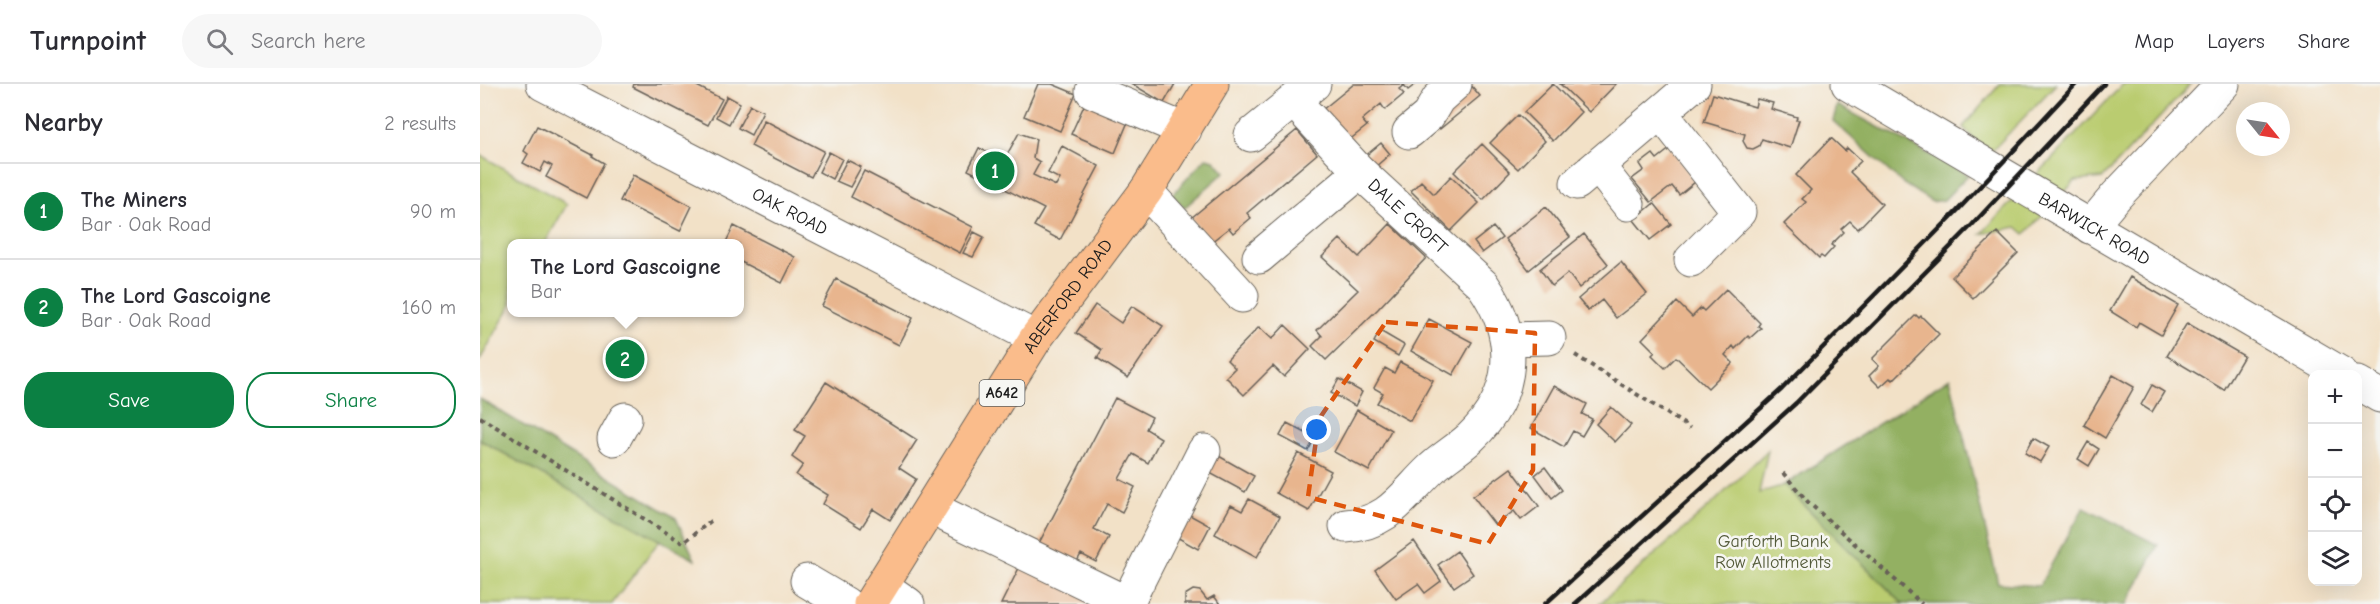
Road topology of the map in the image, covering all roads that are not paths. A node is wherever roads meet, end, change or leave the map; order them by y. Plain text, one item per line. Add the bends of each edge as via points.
1 (543, 84) edge
2 (1096, 84) edge
3 (1212, 84) edge
4 (1694, 84) edge
5 (1848, 84) edge
6 (2223, 84) edge
7 (1451, 86) edge
8 (1304, 93) edge
9 (1661, 113) junction
10 (1185, 130) junction
11 (1409, 132) dead end
12 (1251, 135) dead end
13 (1360, 172) junction
14 (1146, 190) junction
15 (1628, 204) dead end
16 (2090, 227) junction
17 (1259, 257) dead end
18 (1691, 260) dead end
19 (1242, 296) dead end
20 (1036, 338) junction
21 (1550, 338) road end
22 (1507, 339) junction
23 (2333, 370) edge
24 (2362, 385) edge
25 (2380, 396) edge
26 (1204, 451) dead end
27 (931, 508) junction
28 (1346, 526) dead end
29 (807, 581) dead end
30 (887, 598) edge
31 (846, 604) edge

1 - 20 street, OAK ROAD
2 - 10 street via 1092,91
3 - 10 main road, ABERFORD ROAD / A642
4 - 9 street
5 - 16 street, BARWICK ROAD
6 - 16 street
7 - 11 street via 1428,116
8 - 12 street
8 - 13 street, DALE CROFT
9 - 15 street via 1588,175
9 - 18 street via 1739,212
10 - 14 main road, ABERFORD ROAD / A642
13 - 17 street
13 - 22 street, DALE CROFT via 1483,285 1498,310
14 - 19 street
14 - 20 main road, ABERFORD ROAD / A642
16 - 23 street, BARWICK ROAD
20 - 27 main road, ABERFORD ROAD / A642
21 - 22 street
22 - 28 street, DALE CROFT via 1505,383 1485,423 1434,466 1393,510 1362,525
24 - 25 street
26 - 27 street via 1128,603
27 - 30 main road, ABERFORD ROAD / A642
29 - 31 street

